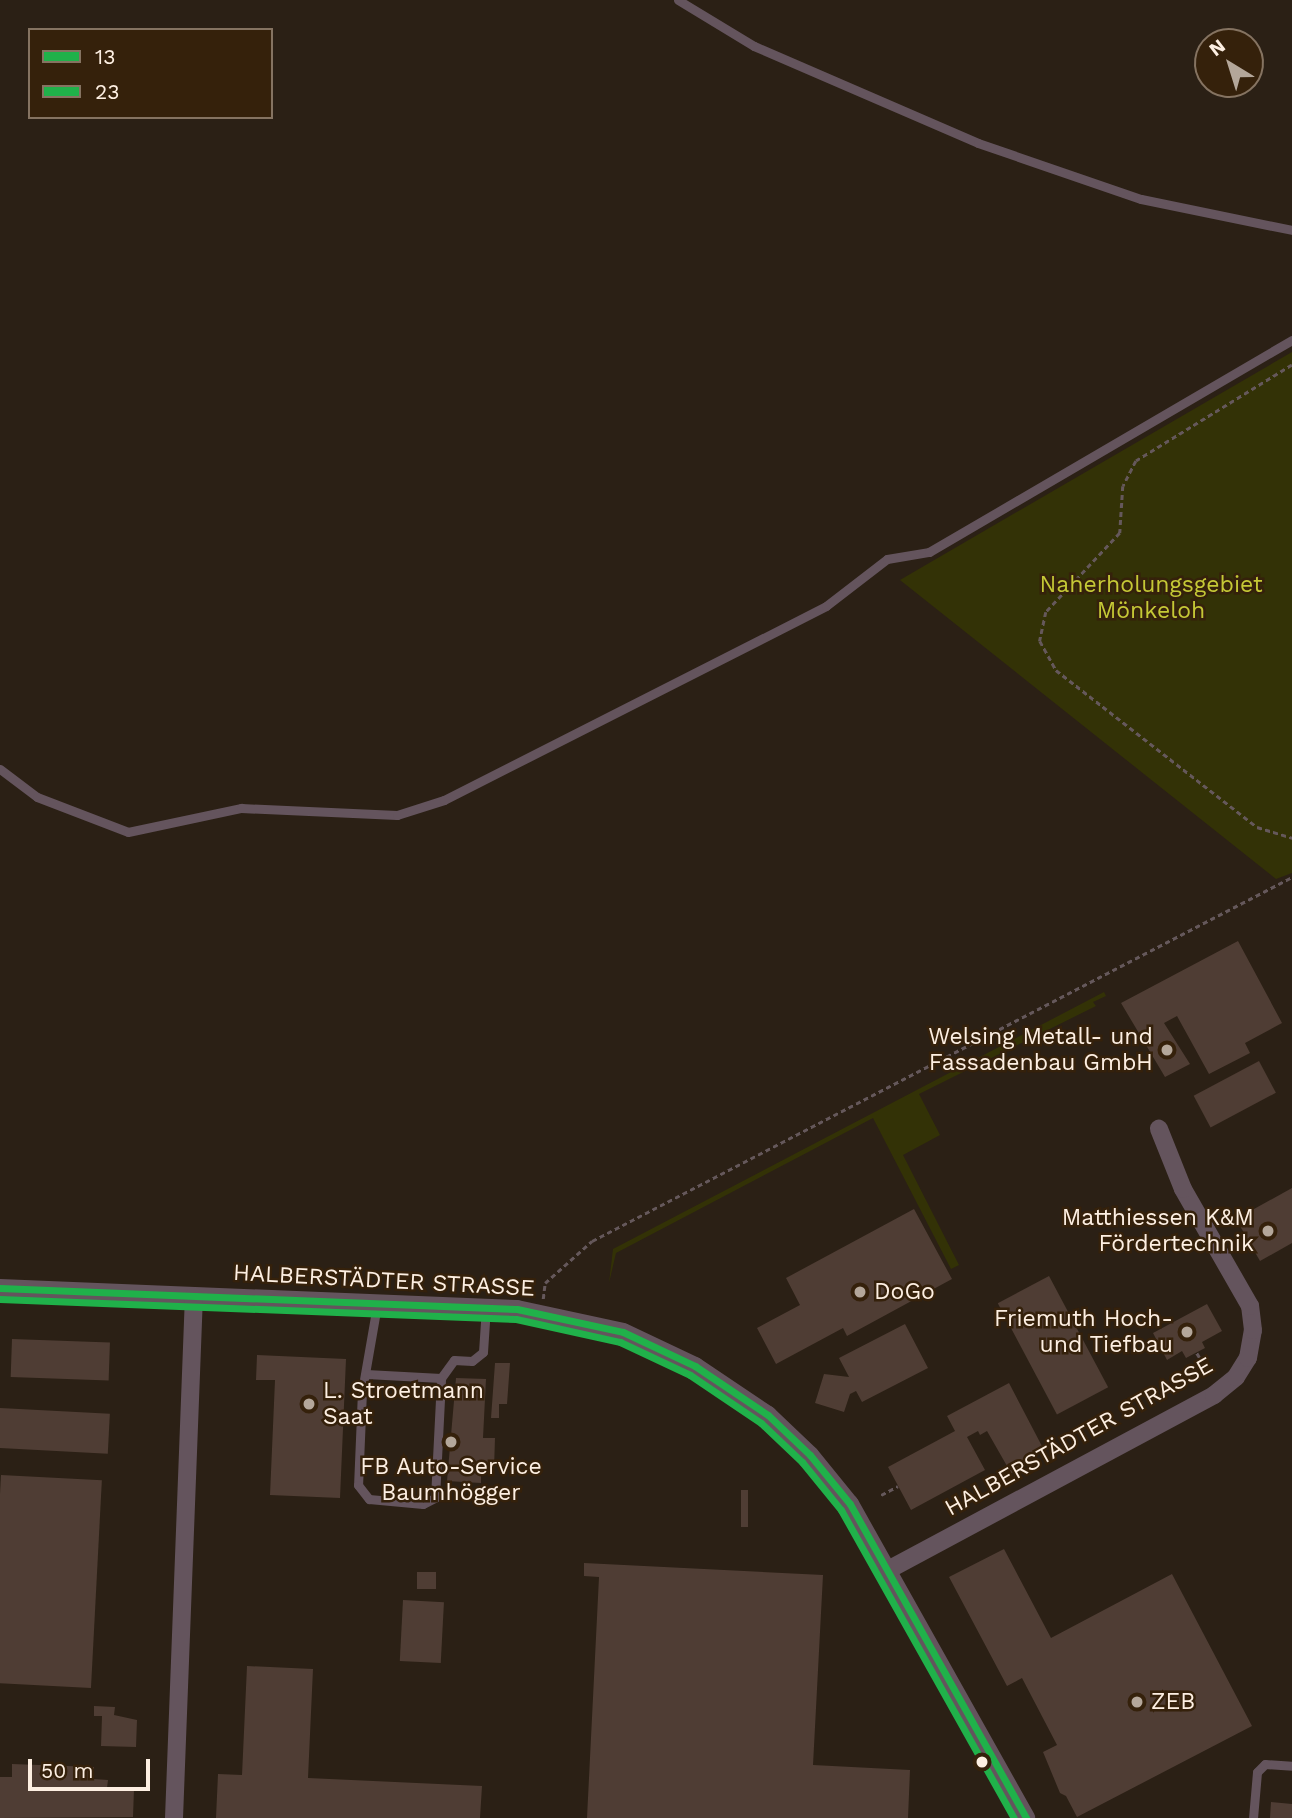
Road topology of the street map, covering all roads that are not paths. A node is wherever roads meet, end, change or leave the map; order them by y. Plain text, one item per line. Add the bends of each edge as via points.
1 (678, 0) edge
2 (1292, 230) edge
3 (1292, 340) edge
4 (0, 769) edge
5 (1159, 1129) dead end
6 (0, 1288) edge
7 (194, 1296) junction
8 (377, 1305) junction
9 (486, 1307) junction
10 (366, 1374) junction
11 (441, 1378) junction
12 (888, 1570) junction
13 (1292, 1766) edge
14 (174, 1818) edge
15 (1026, 1818) edge
16 (1253, 1818) edge

1 - 2 lane via 754,46 978,143 1141,199
3 - 4 lane via 929,552 887,559 826,606 444,800 397,815 241,808 128,832 37,797
5 - 12 street, HALBERSTÄDTER STRASSE via 1183,1189 1250,1306 1253,1330 1248,1358 1236,1377 1214,1395
6 - 7 street, HALBERSTÄDTER STRASSE
7 - 8 street, HALBERSTÄDTER STRASSE
7 - 14 street
8 - 9 street, HALBERSTÄDTER STRASSE
8 - 10 lane
9 - 11 lane via 483,1352 472,1361 454,1360
9 - 12 street, HALBERSTÄDTER STRASSE via 541,1312 623,1332 741,1394 791,1435 836,1485
10 - 11 lane
10 - 11 lane via 358,1485 369,1499 423,1504 435,1498
12 - 15 street, HALBERSTÄDTER STRASSE
13 - 16 lane via 1265,1765 1257,1772

